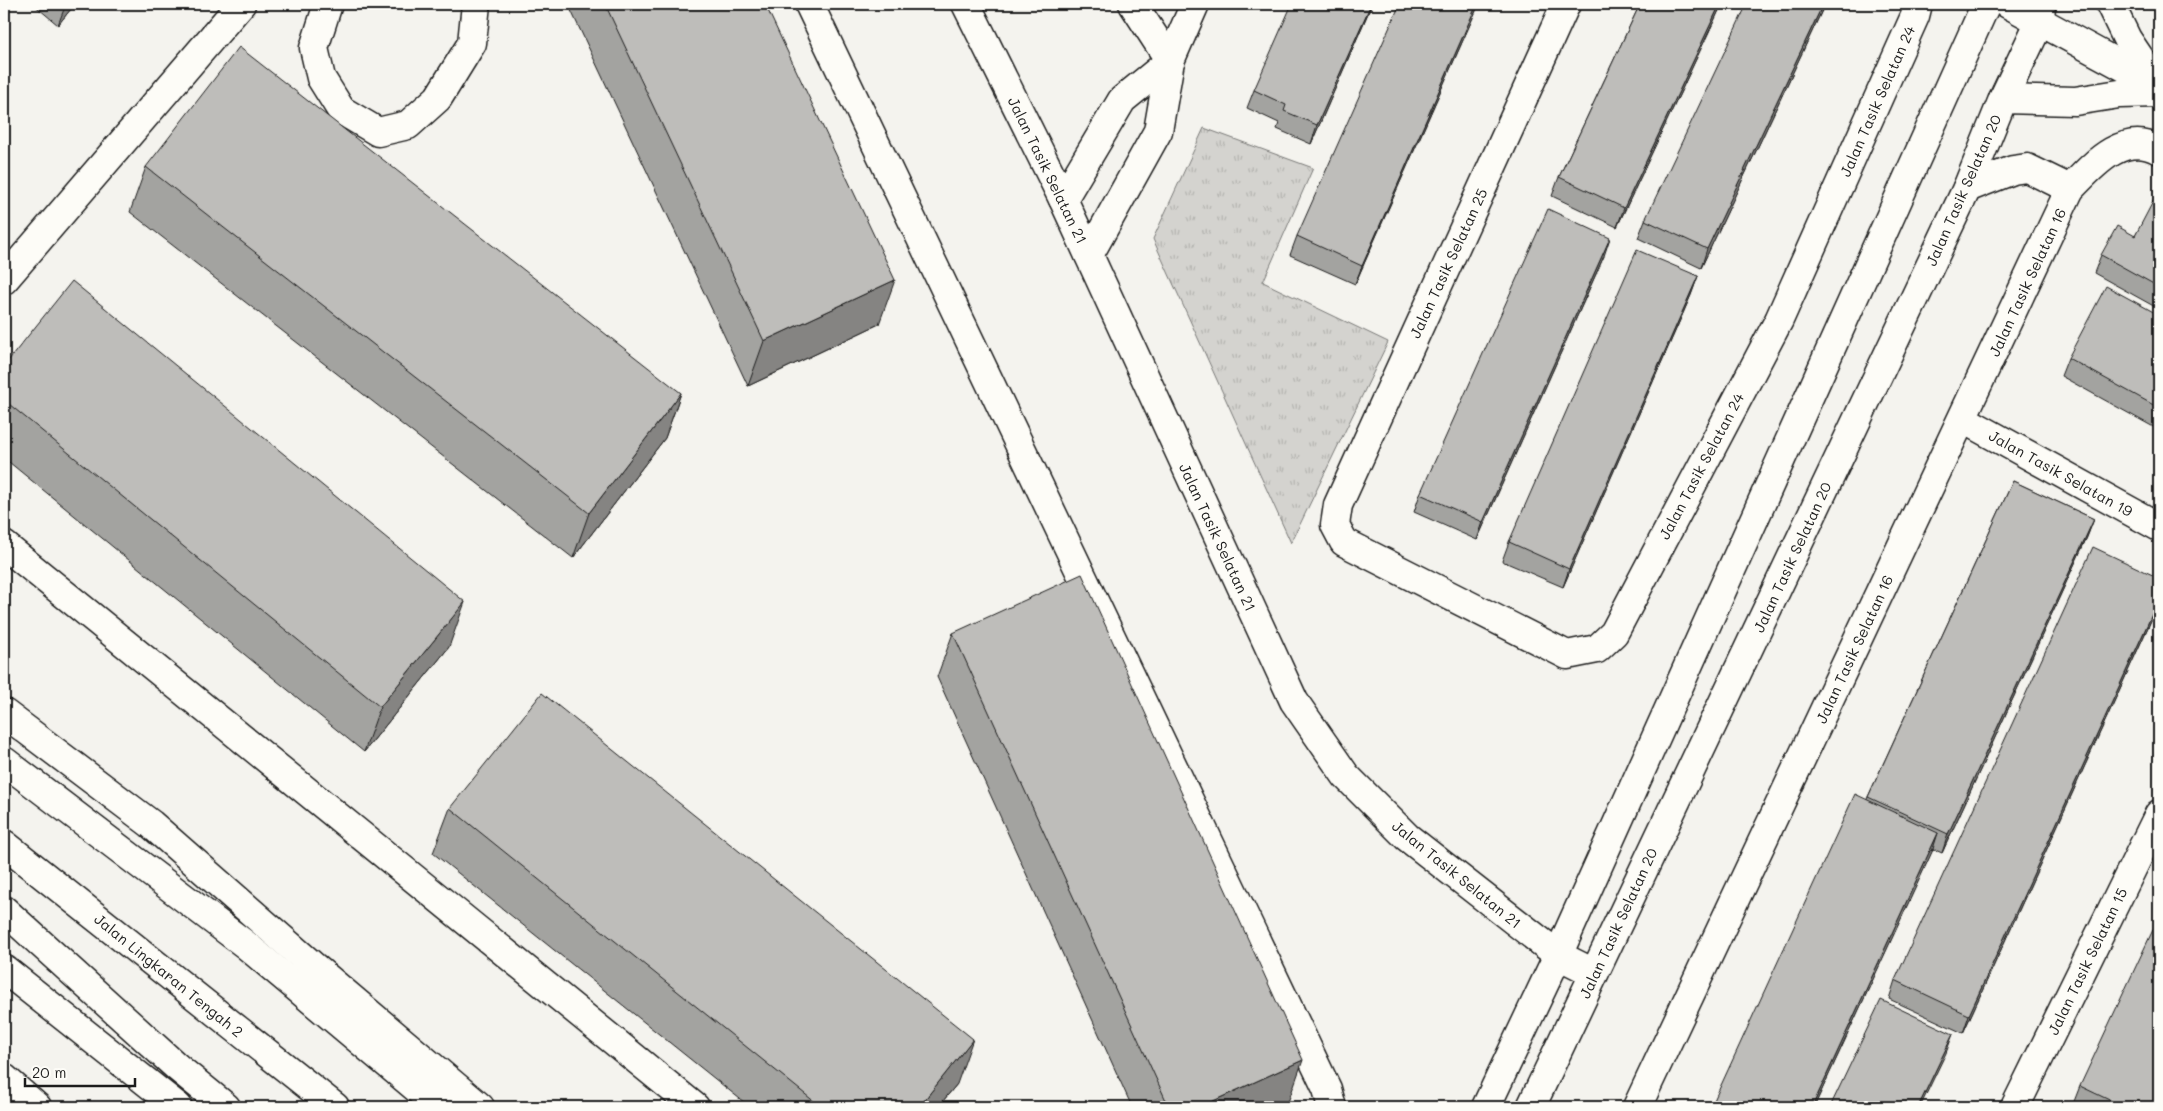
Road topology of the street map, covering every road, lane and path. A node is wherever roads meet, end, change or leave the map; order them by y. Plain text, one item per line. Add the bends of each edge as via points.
1 (241, 4) edge
2 (328, 4) edge
3 (476, 4) edge
4 (810, 4) edge
5 (966, 4) edge
6 (1133, 4) edge
7 (1195, 4) edge
8 (1566, 4) edge
9 (1918, 4) edge
10 (1986, 4) edge
11 (2008, 4) edge
12 (2110, 4) edge
13 (2040, 13) edge
14 (1170, 61) junction
15 (2159, 88) edge
16 (2003, 99) junction
17 (2156, 148) edge
18 (1967, 188) junction
19 (2070, 189) junction
20 (1063, 200) junction
21 (1088, 255) junction
22 (4, 280) edge
23 (1963, 419) junction
24 (1335, 524) joint
25 (2159, 527) edge
26 (4, 545) edge
27 (4, 713) edge
28 (4, 761) edge
29 (2159, 814) edge
30 (4, 844) edge
31 (4, 910) edge
32 (1558, 955) junction
33 (4, 969) edge
34 (1594, 973) junction
35 (1523, 1030) junction
36 (1559, 1050) junction
37 (4, 1078) edge
38 (37, 1107) edge
39 (178, 1107) edge
40 (226, 1107) edge
41 (335, 1107) edge
42 (439, 1107) edge
43 (480, 1107) edge
44 (695, 1107) edge
45 (1332, 1107) edge
46 (1486, 1107) edge
47 (1531, 1107) edge
48 (1637, 1107) edge
49 (2015, 1107) edge

1 - 22 main road
2 - 3 main road via 314,48 321,78 341,110 378,132 408,124 438,98 472,43
4 - 45 main road via 1323,1080
5 - 20 main road, Jalan Tasik Selatan 21
6 - 14 main road
7 - 14 main road
8 - 24 main road, Jalan Tasik Selatan 25 via 1338,505
9 - 24 main road, Jalan Tasik Selatan 24 via 1779,320 1614,633 1597,649 1567,654 1344,542
10 - 32 main road
11 - 13 main road
12 - 15 main road via 2127,39
13 - 15 main road
13 - 16 main road, Jalan Tasik Selatan 20
14 - 20 main road via 1122,100
14 - 21 main road via 1158,131
15 - 16 main road via 2075,102
16 - 18 main road, Jalan Tasik Selatan 20
17 - 19 main road, Jalan Tasik Selatan 16 via 2135,143 2117,148 2096,162
18 - 19 main road, Jalan Tasik Selatan 16 via 2012,170 2026,168
18 - 34 main road, Jalan Tasik Selatan 20
19 - 23 main road, Jalan Tasik Selatan 16
20 - 21 main road, Jalan Tasik Selatan 21
21 - 32 main road, Jalan Tasik Selatan 21 via 1294,701 1346,776 1407,837
23 - 25 main road, Jalan Tasik Selatan 19
23 - 48 main road, Jalan Tasik Selatan 16
26 - 44 main road
27 - 43 main road via 151,824 312,966
28 - 42 main road via 246,945
29 - 49 main road, Jalan Tasik Selatan 15
30 - 41 main road, Jalan Lingkaran Tengah 2
31 - 40 main road via 177,1067
32 - 34 main road, Jalan Tasik Selatan 21
32 - 35 main road
33 - 39 main road
34 - 36 main road, Jalan Tasik Selatan 20
35 - 36 main road
35 - 46 main road
36 - 47 main road, Jalan Tasik Selatan 20
37 - 38 main road

